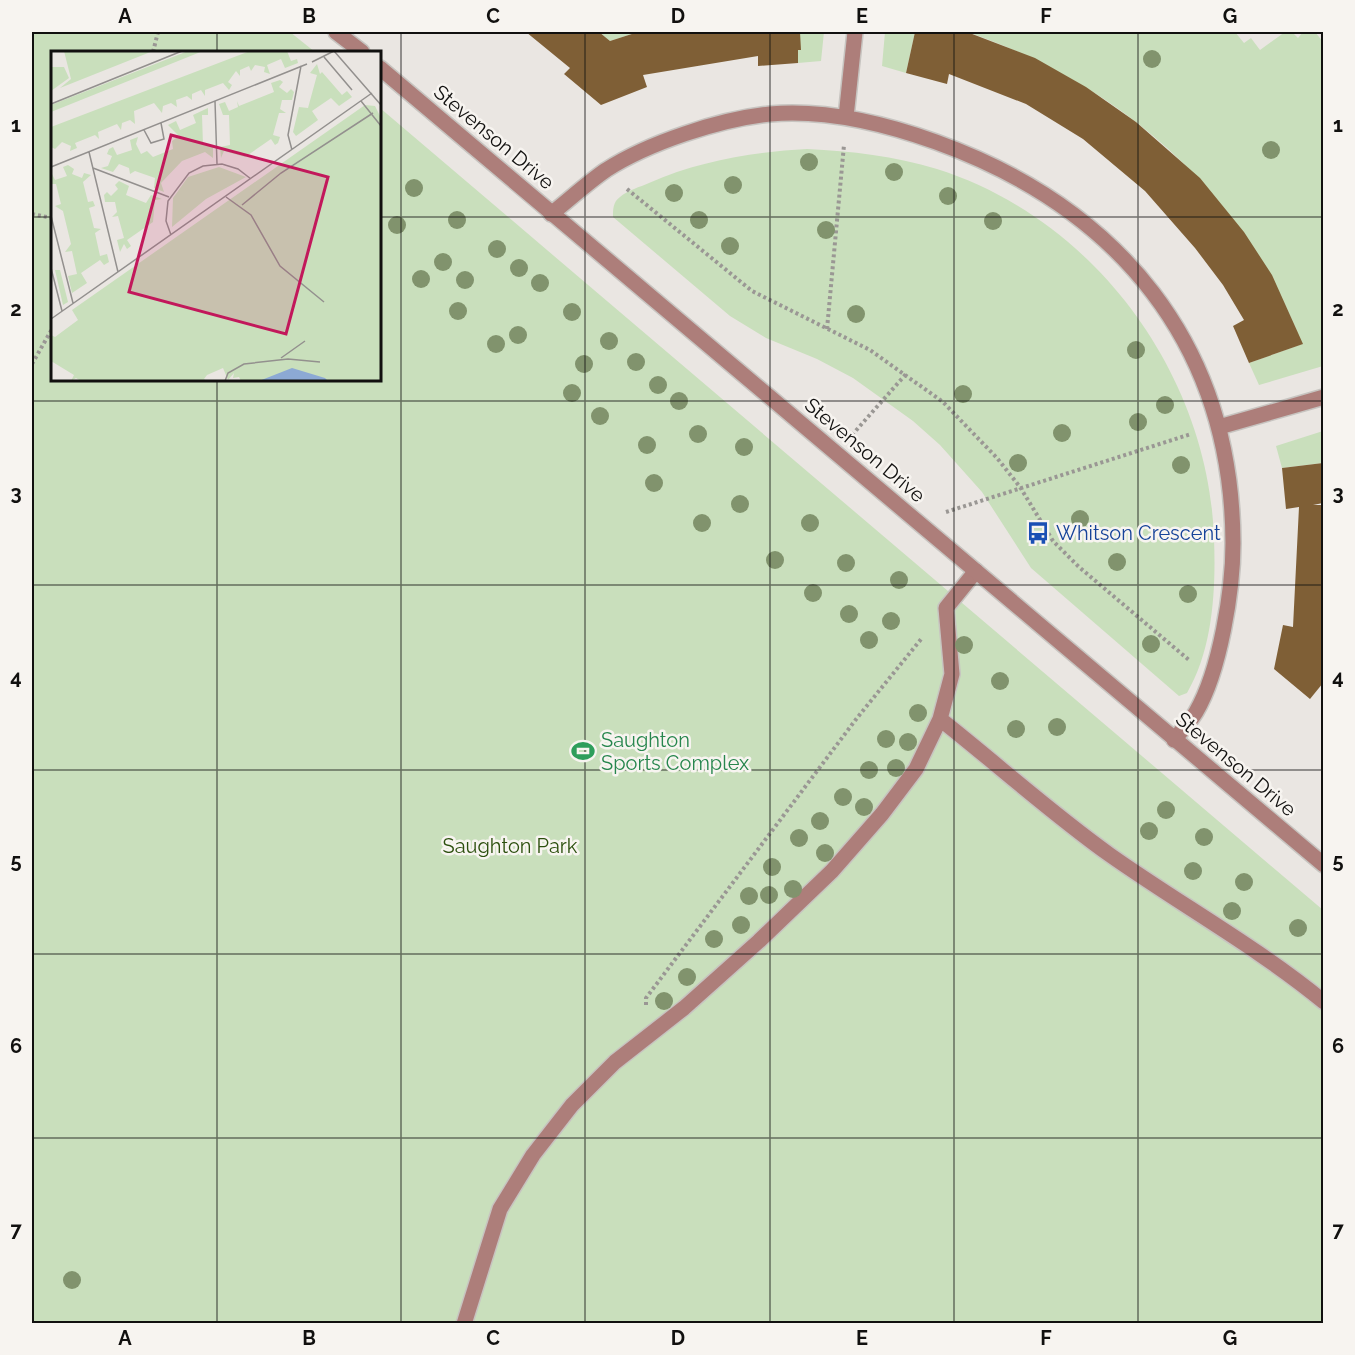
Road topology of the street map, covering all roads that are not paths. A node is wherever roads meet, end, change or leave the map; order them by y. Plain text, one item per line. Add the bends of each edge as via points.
1 (336, 32) edge
2 (855, 32) edge
3 (361, 51) edge
4 (381, 69) edge
5 (846, 117) junction
6 (551, 214) junction
7 (1323, 397) edge
8 (1220, 427) junction
9 (976, 572) junction
10 (940, 718) junction
11 (1174, 740) junction
12 (1323, 865) edge
13 (1323, 1002) edge
14 (464, 1323) edge

1 - 3 street
2 - 5 street
4 - 6 street, Stevenson Drive
5 - 6 street via 792,114 744,120 679,136 607,169
5 - 8 street via 917,135 962,152 1038,191 1086,223 1126,260 1160,300 1191,354
6 - 9 street, Stevenson Drive
7 - 8 street
8 - 11 street via 1233,515 1233,563 1226,612 1210,677 1196,712
9 - 10 street via 946,608 952,674
9 - 11 street, Stevenson Drive
10 - 13 street via 1108,853 1284,969
10 - 14 street via 916,769 832,871 759,941 615,1062 572,1105 533,1155 500,1209
11 - 12 street, Stevenson Drive

